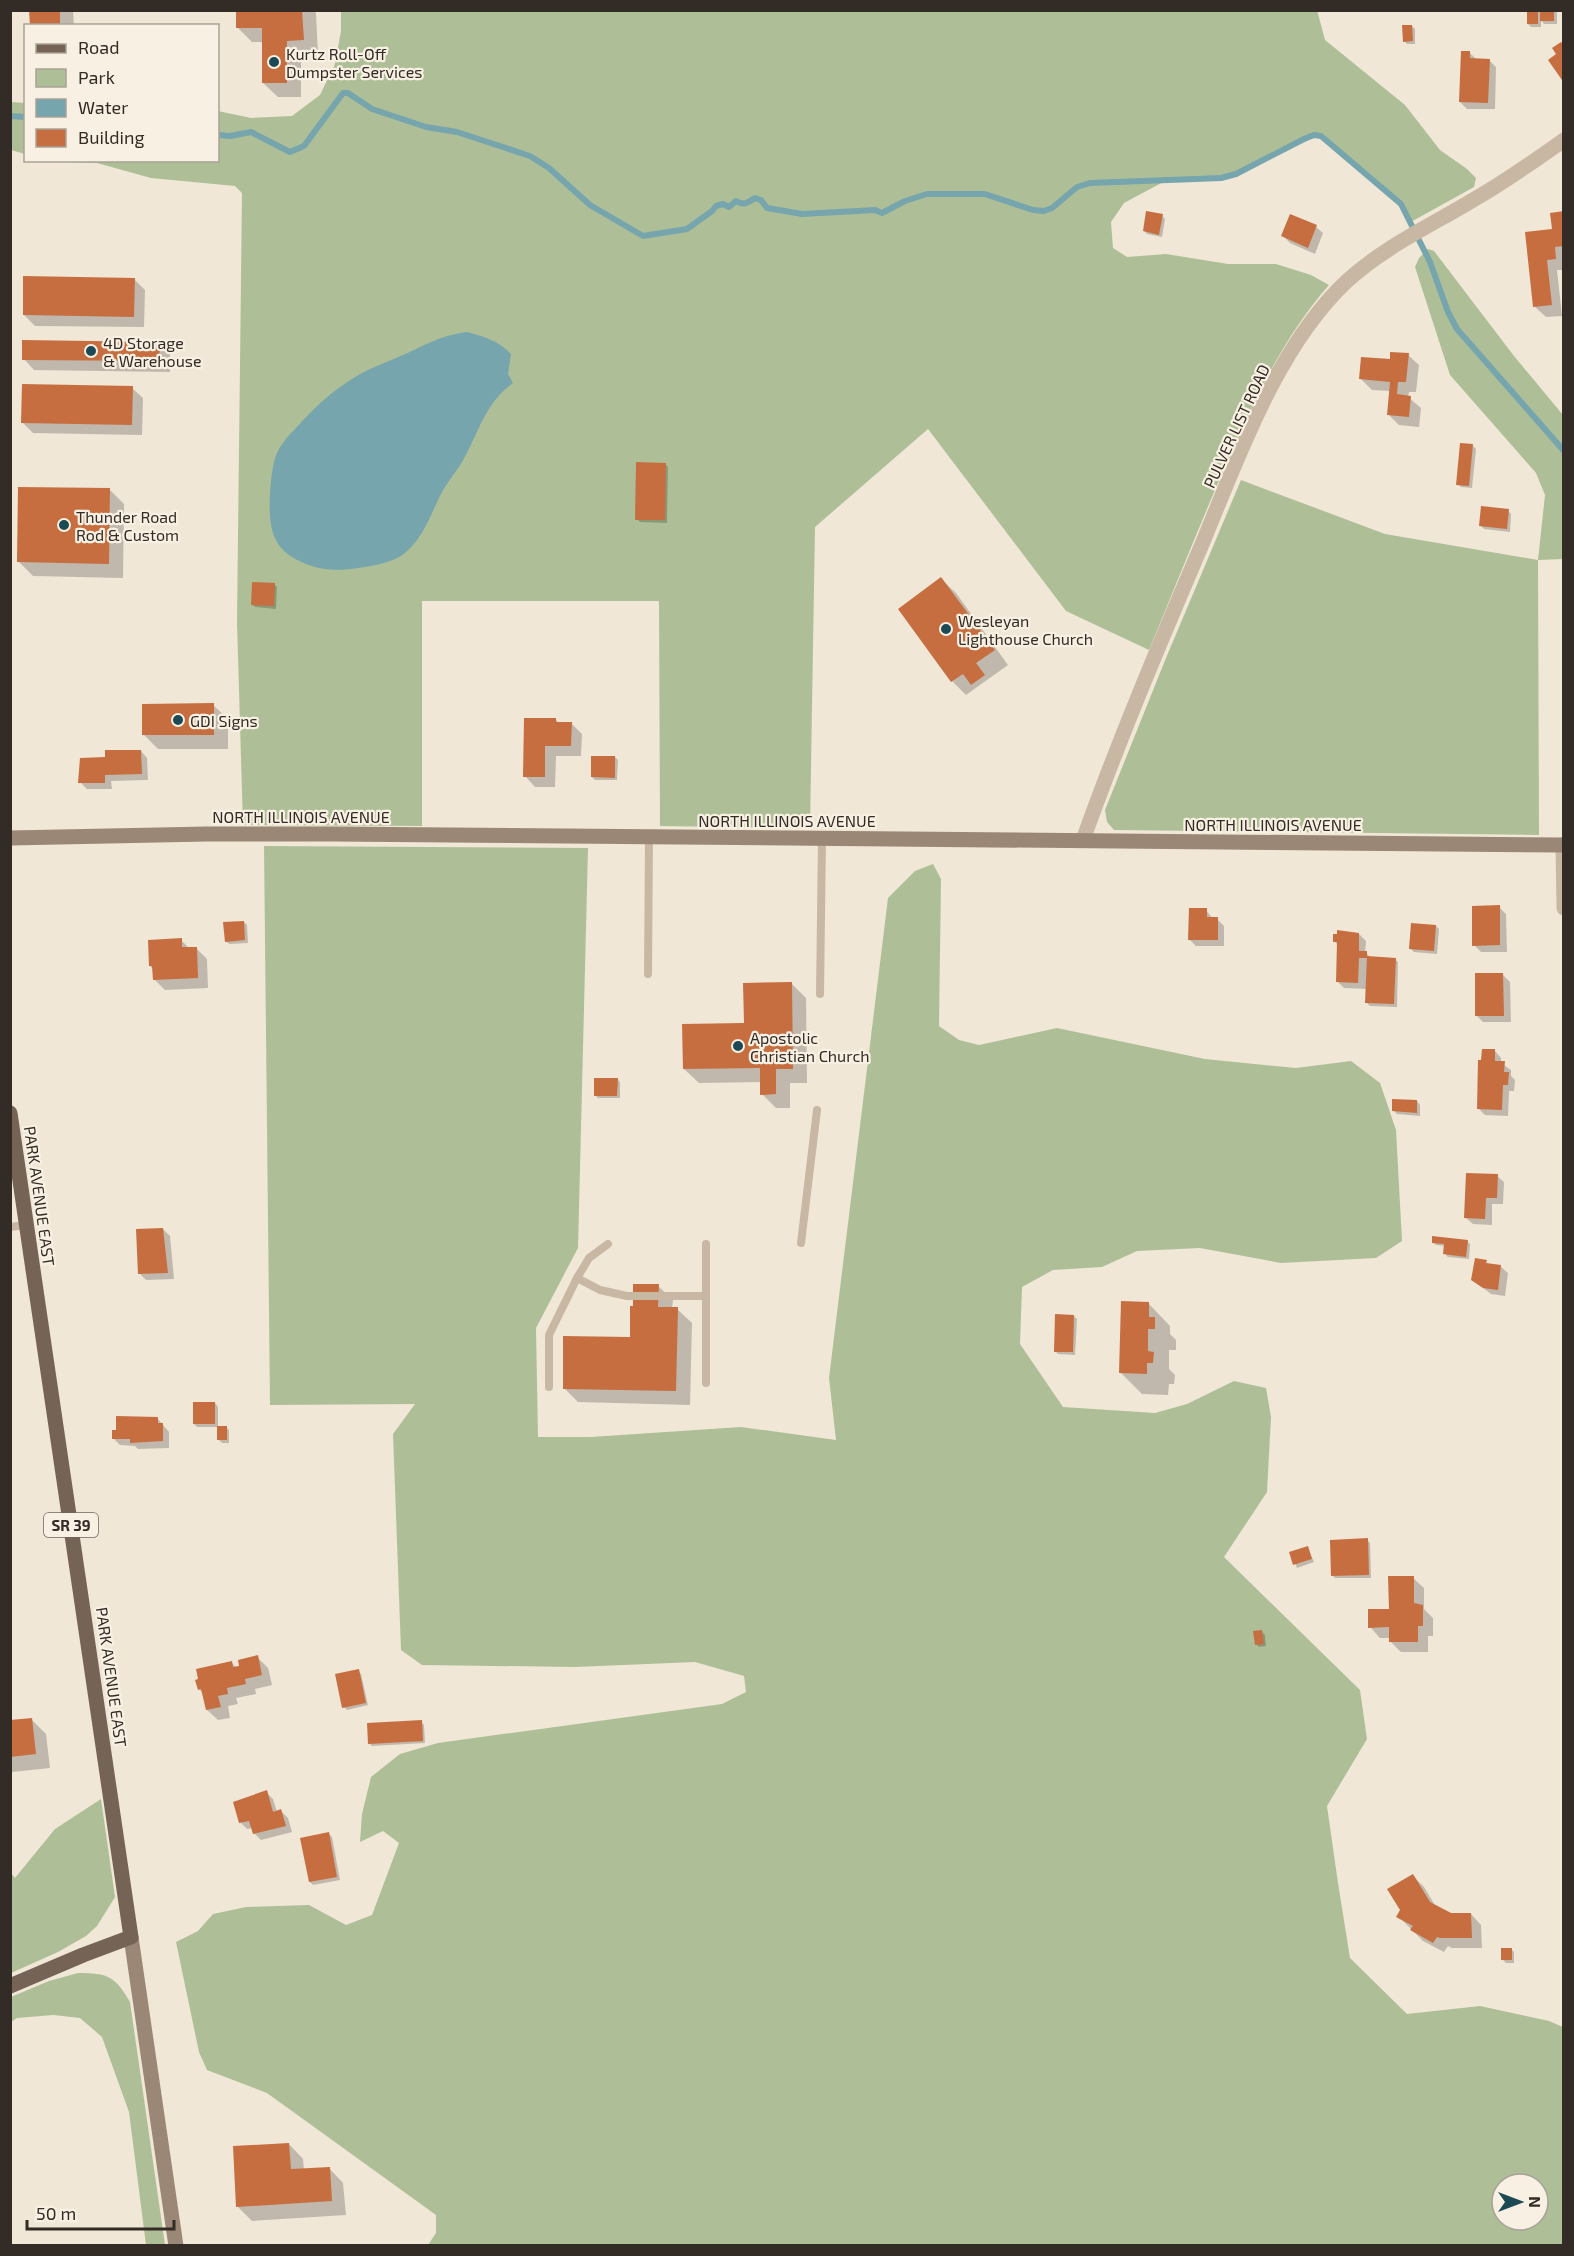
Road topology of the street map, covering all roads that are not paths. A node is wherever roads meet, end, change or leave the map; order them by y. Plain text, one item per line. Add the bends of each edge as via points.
1 (1563, 140) edge
2 (649, 837) junction
3 (10, 838) edge
4 (822, 838) junction
5 (1083, 840) junction
6 (1563, 845) edge
7 (1563, 908) edge
8 (648, 974) dead end
9 (820, 993) dead end
10 (817, 1110) dead end
11 (10, 1113) edge
12 (18, 1226) edge
13 (801, 1243) dead end
14 (608, 1244) dead end
15 (706, 1244) dead end
16 (577, 1278) junction
17 (706, 1296) junction
18 (706, 1383) dead end
19 (549, 1387) dead end
20 (131, 1937) junction
21 (10, 1986) edge
22 (176, 2246) edge

1 - 5 street, PULVER LIST ROAD via 1507,180 1364,266 1304,330 1239,457
2 - 3 street, NORTH ILLINOIS AVENUE via 207,834
2 - 4 street, NORTH ILLINOIS AVENUE
2 - 8 lane
4 - 5 street, NORTH ILLINOIS AVENUE
4 - 9 lane
5 - 6 street, NORTH ILLINOIS AVENUE
6 - 7 street
10 - 13 lane
11 - 12 main road, PARK AVENUE EAST / SR 39
12 - 20 main road, PARK AVENUE EAST / SR 39
14 - 16 lane via 589,1258
15 - 17 lane
16 - 17 lane via 600,1290 627,1296
16 - 19 lane via 549,1335
17 - 18 lane
20 - 21 main road
20 - 22 street, PARK AVENUE EAST

